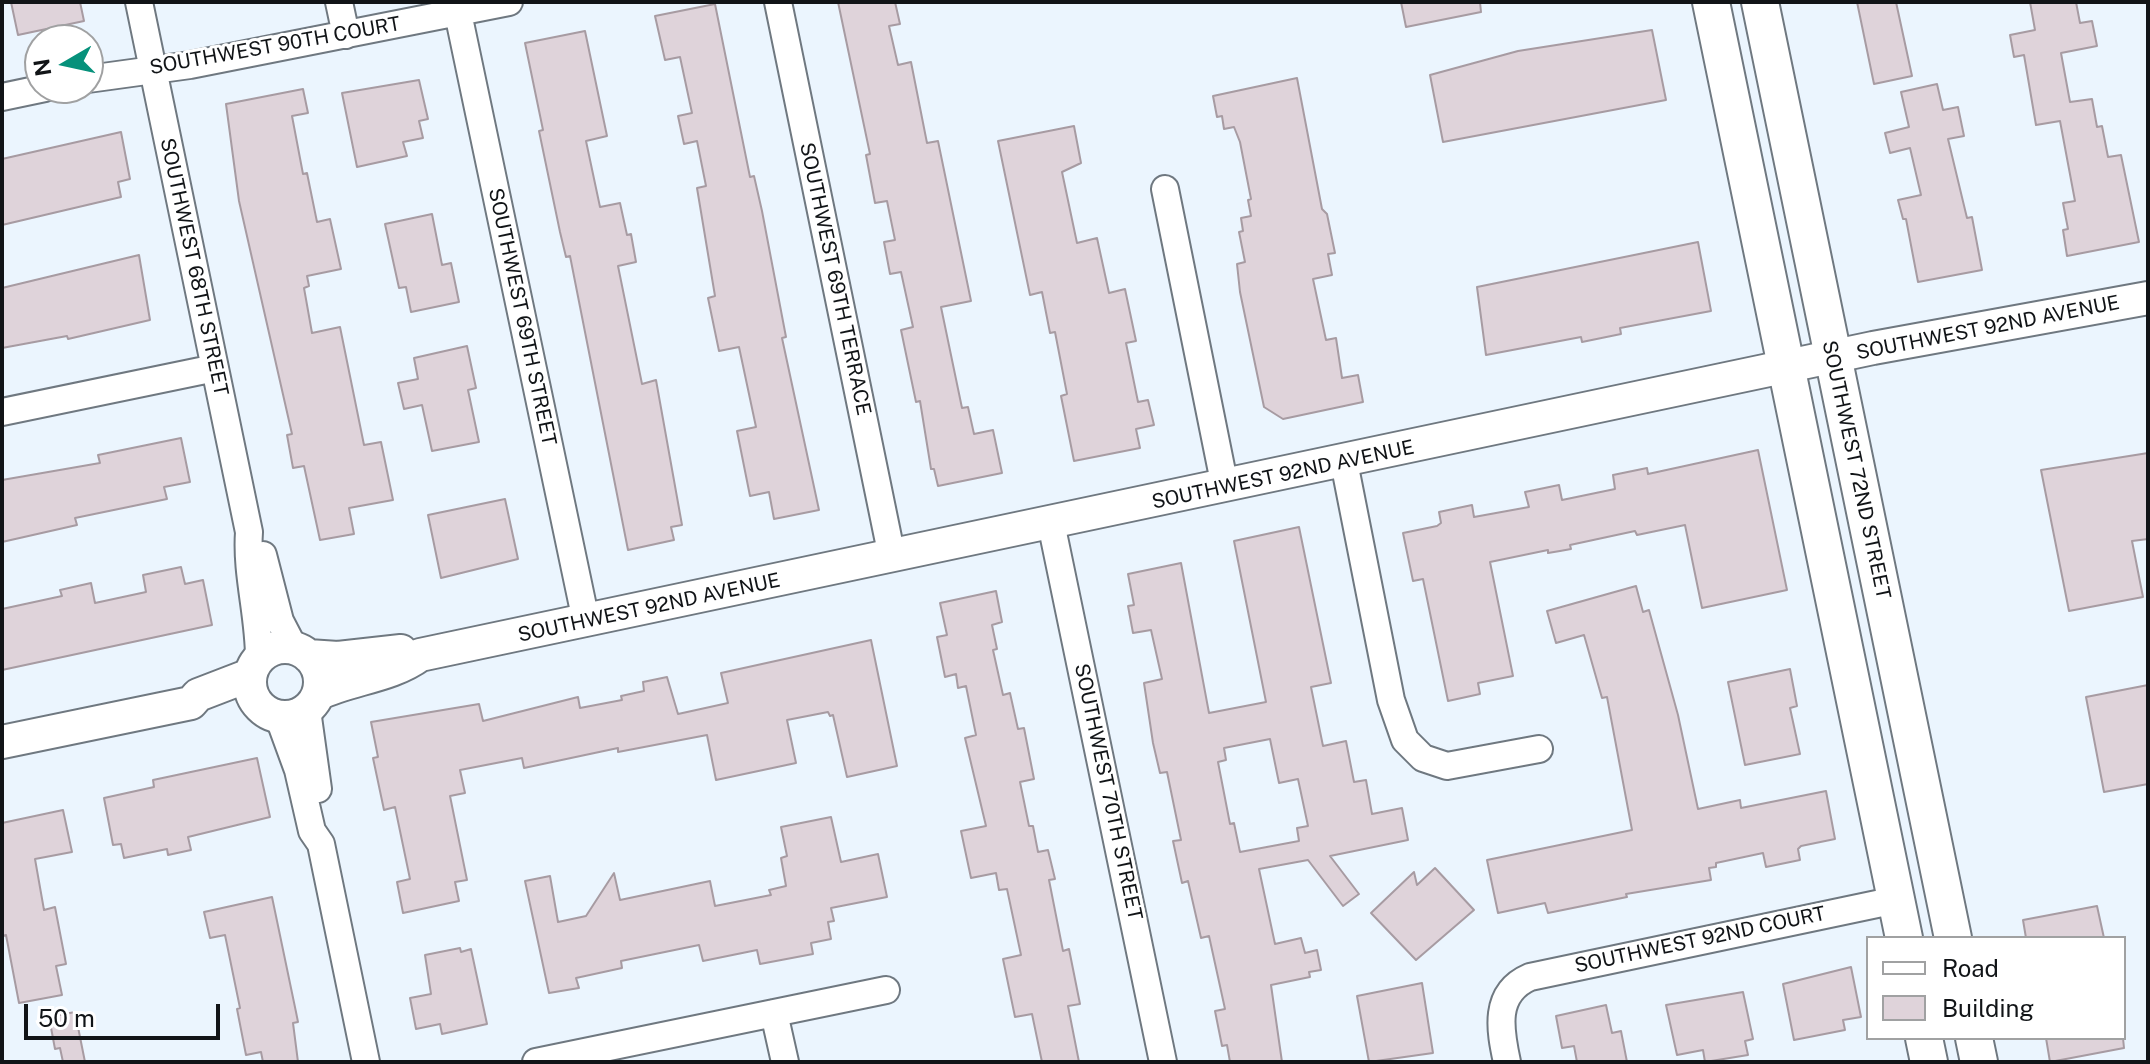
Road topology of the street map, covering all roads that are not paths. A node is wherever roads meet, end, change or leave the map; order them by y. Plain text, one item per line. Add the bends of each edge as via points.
1 (139, 2) edge
2 (339, 2) edge
3 (509, 2) edge
4 (778, 2) edge
5 (1711, 2) edge
6 (1760, 2) edge
7 (458, 13) junction
8 (346, 35) junction
9 (152, 68) junction
10 (104, 76) edge
11 (24, 92) edge
12 (2, 97) edge
13 (1165, 189) dead end
14 (2148, 298) edge
15 (1833, 358) junction
16 (215, 368) junction
17 (1787, 368) junction
18 (2, 412) edge
19 (1344, 462) junction
20 (1225, 487) junction
21 (1051, 523) junction
22 (249, 532) junction
23 (892, 557) junction
24 (586, 621) junction
25 (301, 652) junction
26 (420, 655) junction
27 (278, 693) junction
28 (2, 742) edge
29 (1539, 749) dead end
30 (1896, 900) junction
31 (1904, 936) edge
32 (1953, 936) edge
33 (886, 990) dead end
34 (774, 1013) junction
35 (1924, 1040) edge
36 (1974, 1040) edge
37 (366, 1062) edge
38 (536, 1062) edge
39 (785, 1062) edge
40 (1163, 1062) edge
41 (1507, 1062) edge
42 (1929, 1062) edge
43 (1979, 1062) edge

1 - 9 street, SOUTHWEST 68TH STREET
2 - 8 street
3 - 7 street, SOUTHWEST 90TH COURT
4 - 23 street, SOUTHWEST 69TH TERRACE
5 - 17 main road
6 - 15 main road, SOUTHWEST 72ND STREET
7 - 8 street, SOUTHWEST 90TH COURT
7 - 24 street, SOUTHWEST 69TH STREET
8 - 9 street, SOUTHWEST 90TH COURT
9 - 10 street, SOUTHWEST 90TH COURT
9 - 16 street, SOUTHWEST 68TH STREET
11 - 12 street
13 - 20 street
14 - 15 street, SOUTHWEST 92ND AVENUE
15 - 17 street, SOUTHWEST 92ND AVENUE
15 - 32 main road, SOUTHWEST 72ND STREET
16 - 18 street
16 - 22 street, SOUTHWEST 68TH STREET
17 - 19 street, SOUTHWEST 92ND AVENUE
17 - 30 main road
19 - 20 street, SOUTHWEST 92ND AVENUE
19 - 29 street via 1391,700 1405,740 1423,758 1447,766
20 - 21 street, SOUTHWEST 92ND AVENUE
21 - 23 street, SOUTHWEST 92ND AVENUE
21 - 40 street, SOUTHWEST 70TH STREET
22 - 25 street, SOUTHWEST 68TH STREET via 261,551 280,621
22 - 27 street, SOUTHWEST 68TH STREET via 247,555
23 - 24 street, SOUTHWEST 92ND AVENUE
24 - 26 street, SOUTHWEST 92ND AVENUE
25 - 26 street, SOUTHWEST 92ND AVENUE via 338,658 398,650
25 - 27 street, SOUTHWEST 92ND AVENUE via 278,647
25 - 27 street via 319,674
26 - 27 street, SOUTHWEST 92ND AVENUE via 403,667
27 - 28 street, SOUTHWEST 92ND AVENUE via 201,707 191,703
27 - 37 street, SOUTHWEST 68TH STREET via 312,831 321,844
30 - 31 main road
30 - 41 street, SOUTHWEST 92ND COURT via 1524,980 1510,992 1500,1021
33 - 34 street
34 - 38 street
34 - 39 street
35 - 42 main road
36 - 43 main road

